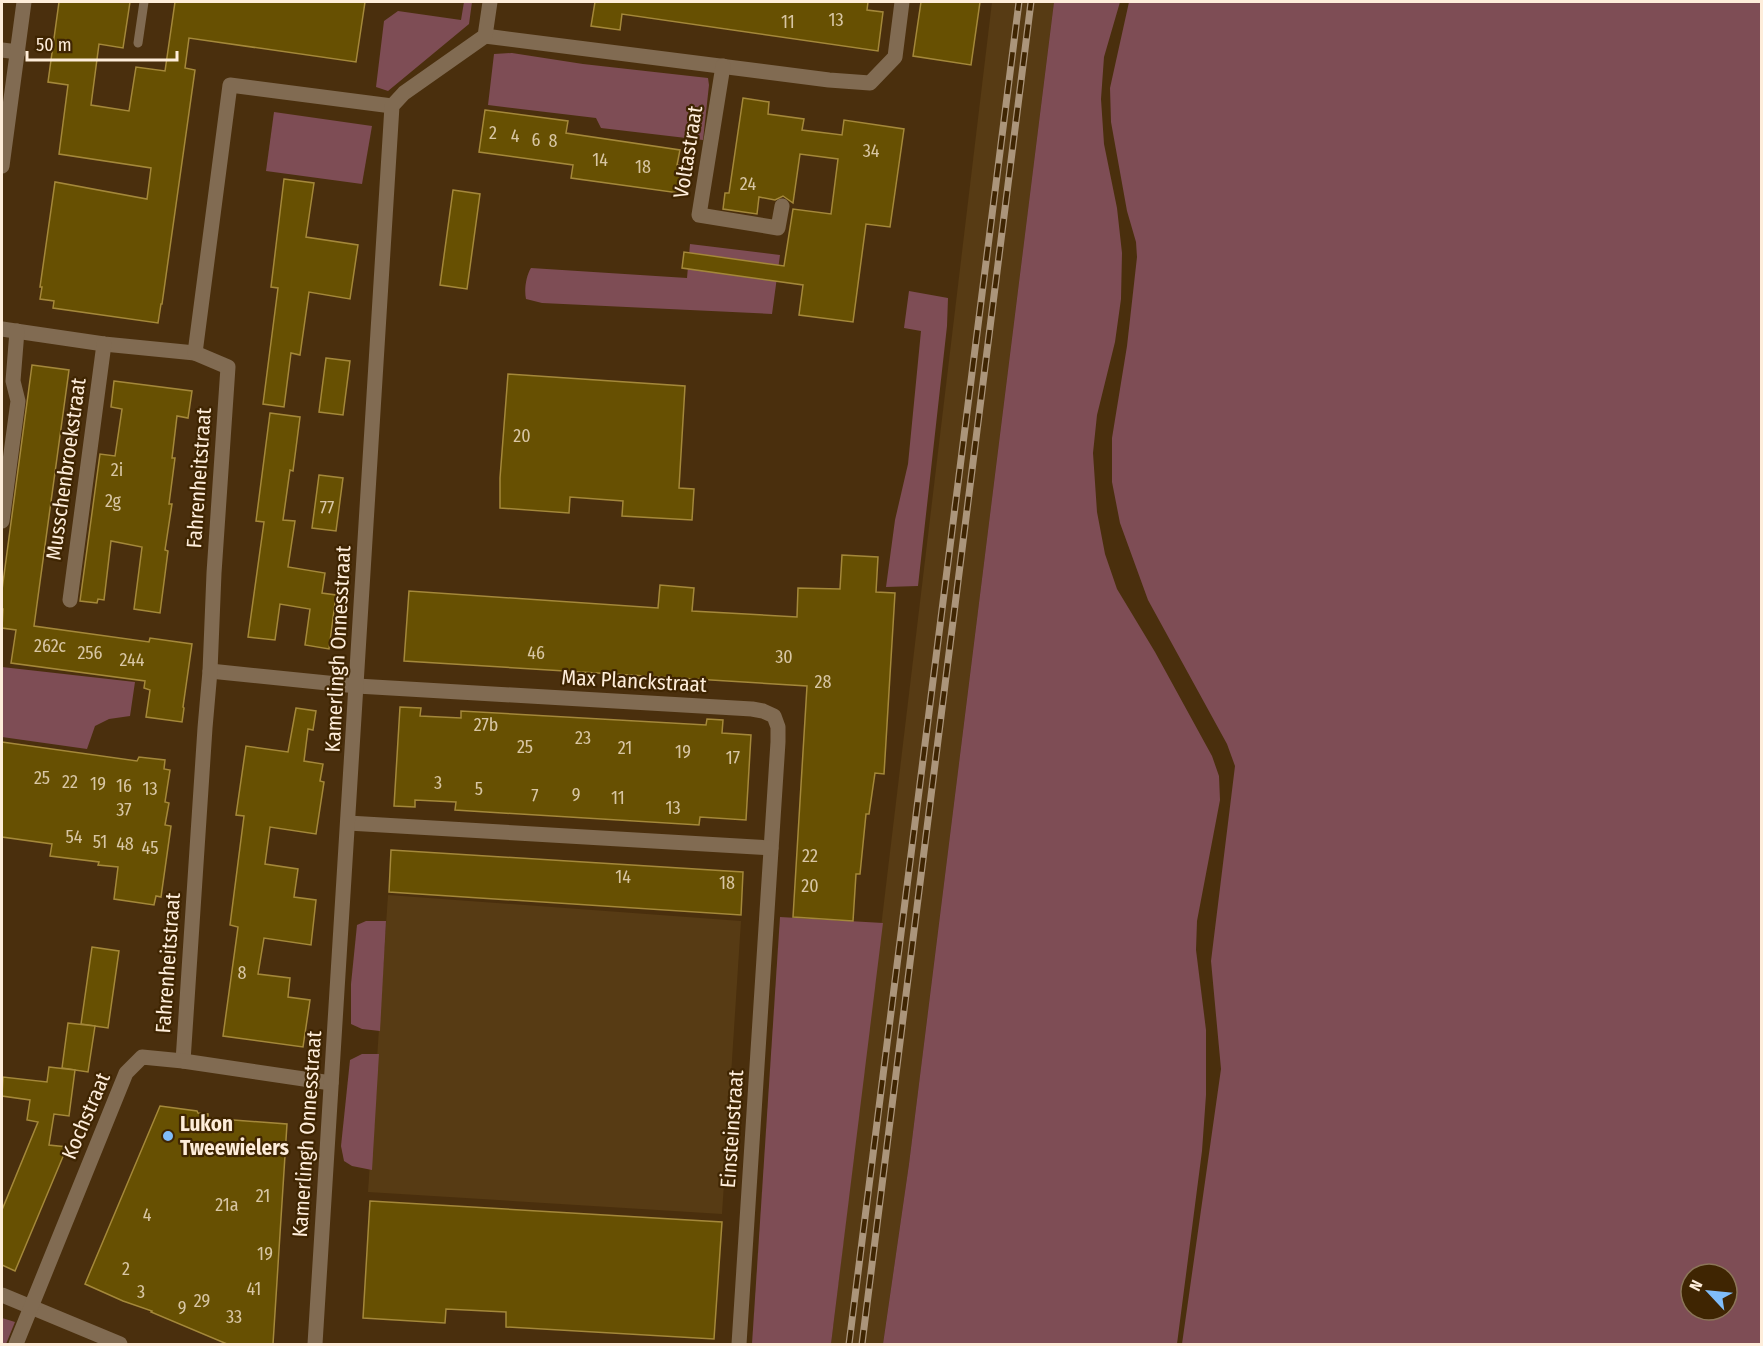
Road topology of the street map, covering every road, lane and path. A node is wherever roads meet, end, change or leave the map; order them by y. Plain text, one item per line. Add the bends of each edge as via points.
1 (24, 2) edge
2 (144, 2) edge
3 (490, 2) edge
4 (902, 2) edge
5 (485, 36) junction
6 (138, 43) dead end
7 (2, 50) edge
8 (18, 52) junction
9 (723, 66) junction
10 (392, 106) junction
11 (2, 166) edge
12 (782, 206) dead end
13 (9, 330) edge
14 (104, 344) junction
15 (195, 353) junction
16 (2, 521) edge
17 (70, 600) dead end
18 (210, 671) junction
19 (357, 686) junction
20 (348, 823) junction
21 (771, 848) junction
22 (767, 917) joint
23 (183, 1061) junction
24 (331, 1083) junction
25 (2, 1295) edge
26 (32, 1308) junction
27 (16, 1344) edge
28 (120, 1344) edge
29 (315, 1344) edge
30 (739, 1344) edge

1 - 8 street
2 - 6 lane
3 - 5 street
4 - 9 street via 896,57 870,83
5 - 9 street
5 - 10 street via 404,93
7 - 8 street
8 - 11 street
9 - 12 street, Voltastraat via 699,215 778,228
10 - 15 street via 230,85
10 - 19 street, Kamerlingh Onnesstraat
13 - 14 street
13 - 16 street via 18,401
14 - 15 street
14 - 17 street, Musschenbroekstraat
15 - 18 street, Fahrenheitstraat via 228,367
18 - 19 street
18 - 23 street, Fahrenheitstraat
19 - 20 street, Kamerlingh Onnesstraat
19 - 21 street, Max Planckstraat via 769,712 778,727
20 - 21 street
20 - 24 street, Kamerlingh Onnesstraat
21 - 22 street, Max Planckstraat
22 - 30 street, Einsteinstraat
23 - 24 street, Kochstraat
23 - 26 street, Kochstraat via 142,1057 126,1073
24 - 29 street, Kamerlingh Onnesstraat
25 - 26 street
26 - 27 street
26 - 28 street

